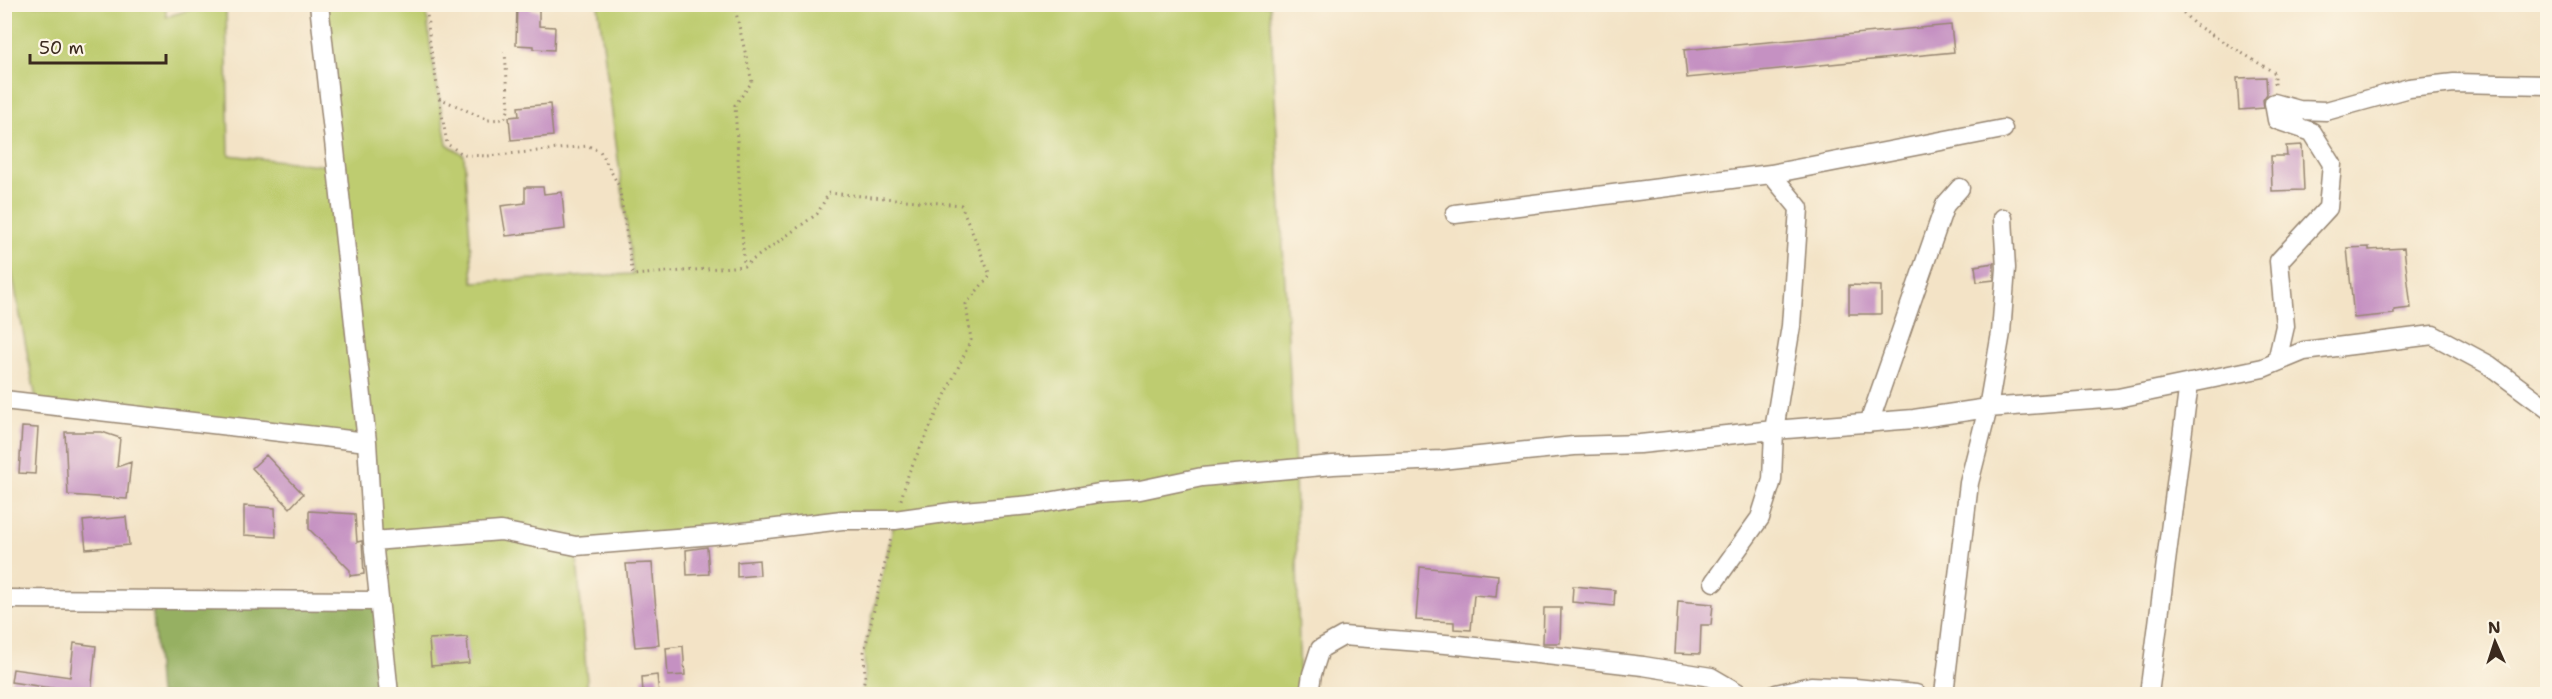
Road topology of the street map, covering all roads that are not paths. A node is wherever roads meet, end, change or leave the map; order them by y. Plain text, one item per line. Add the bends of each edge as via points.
1 (319, 4) edge
2 (2547, 85) edge
3 (2003, 129) dead end
4 (1771, 174) junction
5 (1960, 188) dead end
6 (1455, 214) dead end
7 (2003, 218) dead end
8 (2277, 361) junction
9 (2189, 383) junction
10 (4, 400) edge
11 (1988, 408) junction
12 (2547, 409) edge
13 (1869, 423) junction
14 (1774, 430) junction
15 (367, 442) junction
16 (373, 541) junction
17 (1714, 582) dead end
18 (4, 598) edge
19 (380, 602) junction
20 (389, 694) edge
21 (1309, 694) edge
22 (1740, 694) edge
23 (1776, 694) edge
24 (1916, 694) edge
25 (1944, 694) edge
26 (2149, 694) edge

1 - 15 street
2 - 8 street via 2454,83 2409,88 2326,111 2299,110 2274,102 2277,120 2312,132 2332,164 2328,208 2278,261 2285,326
3 - 4 street
4 - 6 street
4 - 14 street via 1799,208 1791,326
5 - 13 street via 1945,205
7 - 11 street via 2006,268 2001,333
8 - 9 street via 2263,368
8 - 12 street via 2304,351 2433,335 2489,365
9 - 11 street via 2118,398
9 - 26 street
10 - 15 street
11 - 13 street
11 - 25 street via 1969,483
13 - 14 street
14 - 16 street via 1202,477 1140,490 895,520 842,520 576,546 501,531
14 - 17 street via 1772,480 1760,518
15 - 16 street
16 - 19 street
18 - 19 street
19 - 20 street
21 - 22 street via 1320,649 1343,636 1643,666 1711,676
23 - 24 street via 1811,686

